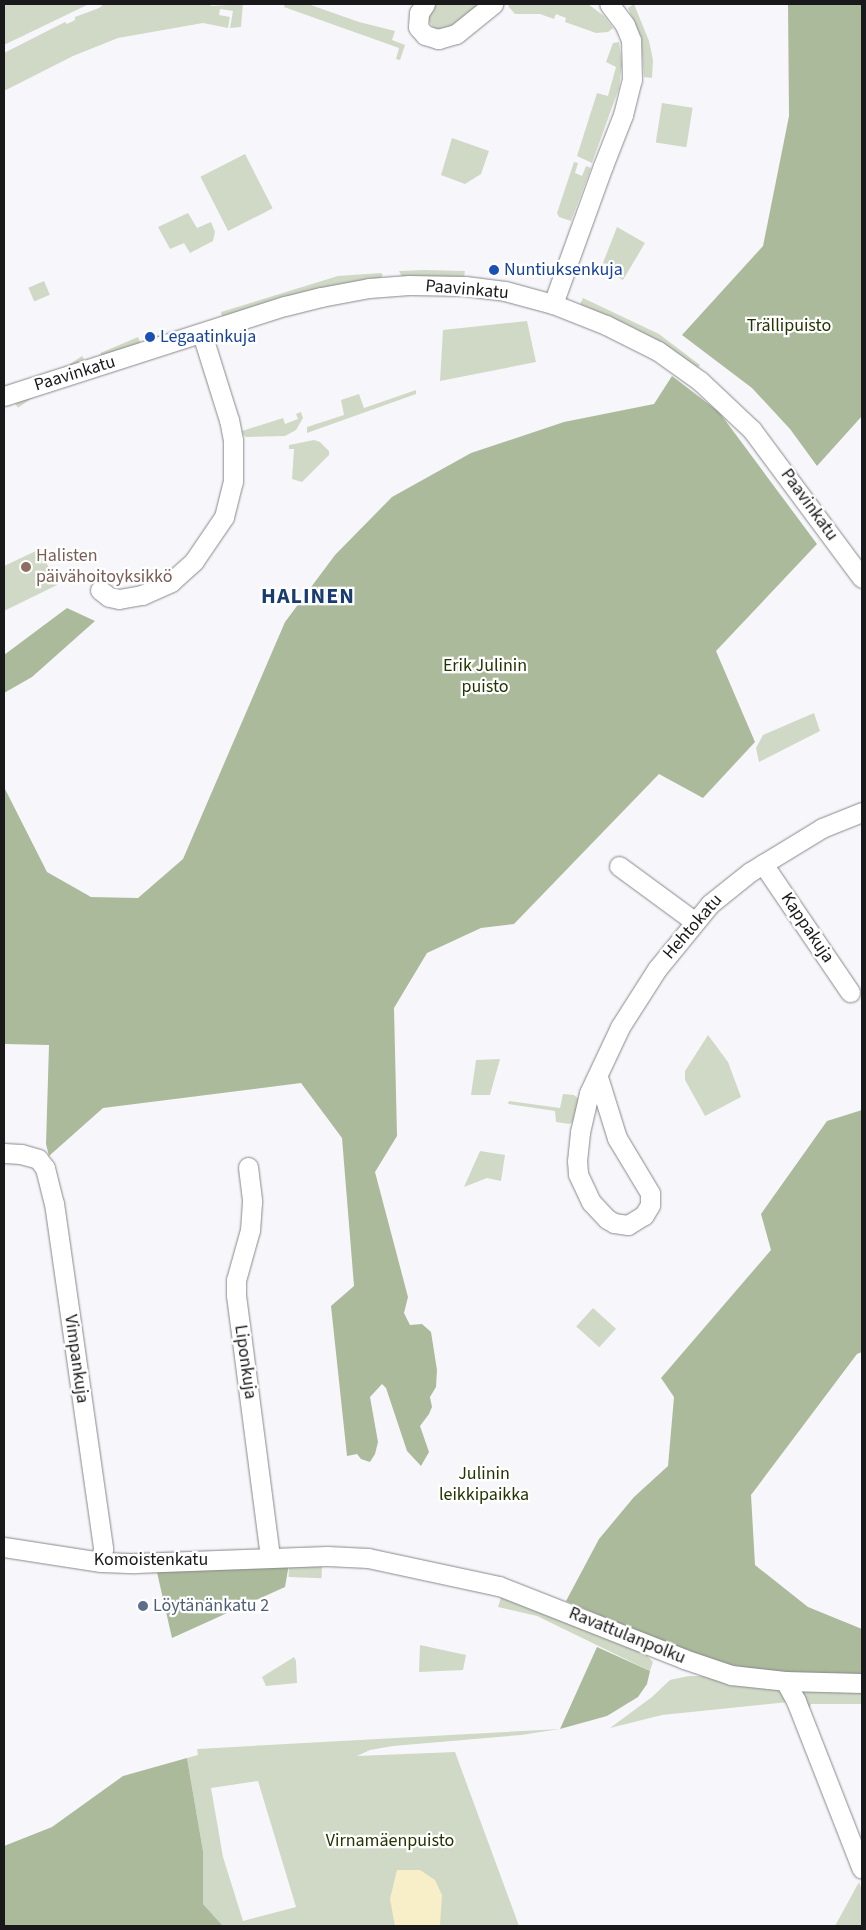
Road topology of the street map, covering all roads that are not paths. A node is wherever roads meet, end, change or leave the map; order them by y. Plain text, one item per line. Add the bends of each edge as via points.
1 (425, 4) edge
2 (493, 4) edge
3 (608, 4) edge
4 (553, 304) junction
5 (202, 334) junction
6 (4, 396) edge
7 (862, 578) edge
8 (100, 590) dead end
9 (862, 812) edge
10 (764, 864) junction
11 (619, 866) dead end
12 (694, 921) junction
13 (850, 992) dead end
14 (598, 1077) junction
15 (4, 1153) edge
16 (248, 1167) dead end
17 (4, 1547) edge
18 (270, 1558) junction
19 (101, 1562) junction
20 (785, 1681) junction
21 (862, 1683) edge
22 (862, 1869) edge

1 - 2 street via 419,13 418,27 425,36 438,39 456,34
3 - 4 street via 626,25 631,40 632,80 623,115
4 - 5 street, Paavinkatu via 486,288 391,286 285,306
4 - 7 street, Paavinkatu via 639,340 717,395 777,460
5 - 6 street, Paavinkatu
5 - 8 street via 229,420 232,440 233,482 224,516 194,562 171,582 130,597 109,597
9 - 10 street, Hehtokatu via 822,828
10 - 12 street, Hehtokatu via 728,888
10 - 13 street, Kappakuja
11 - 12 street
12 - 14 street, Hehtokatu via 641,992 620,1027
14 - 14 street, Hehtokatu via 617,1138 650,1193 648,1210 640,1220 628,1225 607,1219 591,1202 578,1174 580,1132 590,1093
15 - 19 street, Vimpankuja via 38,1159 45,1168 54,1203 103,1549
16 - 18 street, Liponkuja via 252,1202 250,1230 236,1280 236,1295
17 - 19 street, Komoistenkatu
18 - 19 street, Komoistenkatu
18 - 20 street, Ravattulanpolku via 358,1557 457,1576 519,1592 684,1659 740,1676
20 - 21 street, Ravattulanpolku
20 - 22 street via 796,1701

